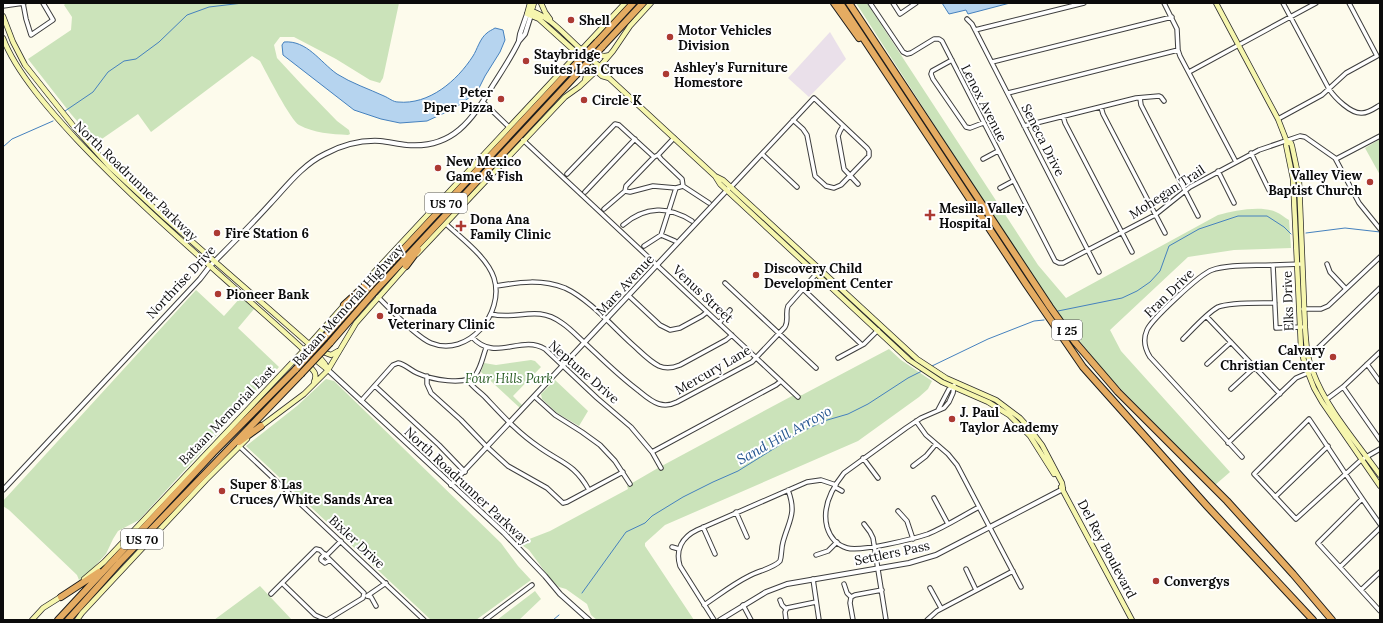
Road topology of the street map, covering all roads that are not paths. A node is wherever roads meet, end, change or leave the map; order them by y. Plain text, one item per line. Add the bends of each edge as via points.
1 (23, 3) edge
2 (43, 3) edge
3 (530, 3) edge
4 (534, 3) edge
5 (541, 3) edge
6 (625, 3) edge
7 (633, 3) edge
8 (643, 3) edge
9 (651, 3) edge
10 (831, 3) edge
11 (834, 3) edge
12 (840, 3) edge
13 (850, 3) edge
14 (870, 3) edge
15 (893, 3) edge
16 (916, 3) edge
17 (1084, 3) edge
18 (1164, 3) edge
19 (1216, 3) edge
20 (1283, 3) edge
21 (1316, 3) edge
22 (1349, 3) edge
23 (3, 6) edge
24 (529, 12) junction
25 (3, 16) edge
26 (1172, 17) junction
27 (1291, 17) junction
28 (844, 18) junction
29 (968, 19) dead end
30 (553, 24) junction
31 (557, 27) junction
32 (975, 30) junction
33 (553, 31) junction
34 (3, 38) edge
35 (594, 41) junction
36 (1238, 45) junction
37 (1178, 50) junction
38 (579, 52) junction
39 (609, 55) junction
40 (1378, 56) edge
41 (952, 60) junction
42 (992, 62) junction
43 (569, 63) junction
44 (600, 66) junction
45 (596, 70) junction
46 (1189, 72) junction
47 (886, 73) junction
48 (609, 78) junction
49 (585, 80) junction
50 (1329, 89) junction
51 (1008, 93) junction
52 (1140, 98) junction
53 (1164, 101) dead end
54 (483, 102) junction
55 (1380, 105) edge
56 (1101, 107) junction
57 (1063, 116) junction
58 (1278, 119) junction
59 (793, 120) junction
60 (983, 123) junction
61 (843, 126) junction
62 (1024, 126) junction
63 (509, 127) junction
64 (1380, 136) edge
65 (674, 138) junction
66 (635, 139) junction
67 (523, 140) junction
68 (1287, 141) junction
69 (998, 151) junction
70 (1251, 153) junction
71 (762, 154) junction
72 (658, 155) junction
73 (654, 157) junction
74 (983, 159) dead end
75 (1336, 159) junction
76 (1236, 162) junction
77 (1218, 171) junction
78 (567, 174) dead end
79 (850, 176) junction
80 (1013, 181) junction
81 (858, 184) dead end
82 (684, 186) junction
83 (797, 187) dead end
84 (676, 188) junction
85 (1000, 188) dead end
86 (729, 189) junction
87 (1185, 190) junction
88 (1269, 190) dead end
89 (625, 191) junction
90 (585, 192) dead end
91 (709, 203) dead end
92 (1234, 203) dead end
93 (604, 209) dead end
94 (669, 211) junction
95 (1155, 215) junction
96 (1198, 216) dead end
97 (692, 221) dead end
98 (446, 224) junction
99 (623, 225) dead end
100 (1380, 229) edge
101 (429, 232) junction
102 (1122, 233) junction
103 (1164, 234) dead end
104 (661, 235) junction
105 (674, 241) dead end
106 (788, 244) junction
107 (644, 246) dead end
108 (1088, 250) junction
109 (1132, 252) dead end
110 (796, 255) junction
111 (1380, 257) edge
112 (214, 262) junction
113 (1059, 263) joint
114 (1300, 264) junction
115 (1327, 264) dead end
116 (657, 265) junction
117 (1273, 265) junction
118 (210, 266) junction
119 (406, 266) junction
120 (816, 266) junction
121 (386, 268) junction
122 (819, 272) junction
123 (1099, 272) dead end
124 (725, 283) dead end
125 (496, 286) junction
126 (244, 288) junction
127 (1380, 288) edge
128 (803, 289) junction
129 (1346, 289) junction
130 (239, 293) junction
131 (628, 296) junction
132 (378, 297) junction
133 (1275, 303) junction
134 (344, 305) junction
135 (730, 310) dead end
136 (1302, 310) junction
137 (271, 312) junction
138 (707, 312) junction
139 (491, 314) junction
140 (267, 317) junction
141 (1207, 317) junction
142 (606, 320) junction
143 (284, 322) junction
144 (719, 323) junction
145 (279, 327) junction
146 (1302, 327) junction
147 (879, 328) junction
148 (320, 332) junction
149 (780, 334) junction
150 (732, 335) junction
151 (472, 337) junction
152 (1183, 339) dead end
153 (1231, 342) junction
154 (585, 343) junction
155 (309, 344) junction
156 (862, 345) junction
157 (342, 346) junction
158 (486, 348) junction
159 (304, 350) junction
160 (1380, 352) edge
161 (1306, 356) junction
162 (757, 358) junction
163 (838, 358) dead end
164 (1208, 364) dead end
165 (1367, 364) junction
166 (288, 366) junction
167 (563, 366) junction
168 (1255, 367) junction
169 (816, 368) dead end
170 (328, 370) junction
171 (1310, 372) junction
172 (427, 376) junction
173 (468, 380) junction
174 (781, 381) junction
175 (1380, 382) edge
176 (954, 385) junction
177 (313, 386) junction
178 (374, 386) junction
179 (1343, 387) junction
180 (1231, 389) dead end
181 (1280, 394) junction
182 (535, 397) junction
183 (798, 397) dead end
184 (1327, 399) junction
185 (361, 401) junction
186 (916, 421) junction
187 (510, 423) junction
188 (261, 426) junction
189 (1380, 440) edge
190 (1228, 443) junction
191 (936, 444) junction
192 (240, 446) junction
193 (1328, 446) junction
194 (488, 447) junction
195 (1380, 449) edge
196 (226, 451) junction
197 (652, 452) junction
198 (1242, 457) dead end
199 (863, 458) junction
200 (1367, 458) junction
201 (1361, 460) junction
202 (913, 466) dead end
203 (661, 468) dead end
204 (465, 472) junction
205 (623, 472) junction
206 (1347, 474) junction
207 (1380, 475) edge
208 (878, 478) dead end
209 (630, 484) dead end
210 (451, 486) junction
211 (835, 486) junction
212 (1380, 486) edge
213 (1063, 489) junction
214 (3, 490) edge
215 (589, 490) junction
216 (788, 490) junction
217 (842, 491) dead end
218 (1275, 496) junction
219 (934, 498) dead end
220 (1362, 499) junction
221 (979, 507) junction
222 (898, 511) dead end
223 (736, 512) junction
224 (864, 524) dead end
225 (948, 524) junction
226 (1380, 524) edge
227 (703, 527) junction
228 (990, 528) junction
229 (1380, 528) edge
230 (747, 537) dead end
231 (912, 539) junction
232 (341, 541) junction
233 (837, 542) junction
234 (874, 546) junction
235 (672, 547) dead end
236 (679, 548) junction
237 (715, 554) dead end
238 (326, 555) junction
239 (816, 555) dead end
240 (115, 558) junction
241 (330, 560) junction
242 (1340, 567) junction
243 (878, 568) junction
244 (966, 569) dead end
245 (1013, 571) junction
246 (1380, 572) edge
247 (812, 579) junction
248 (386, 583) junction
249 (283, 584) junction
250 (844, 584) dead end
251 (532, 585) dead end
252 (1021, 587) dead end
253 (930, 588) dead end
254 (882, 590) junction
255 (976, 590) junction
256 (1361, 590) junction
257 (271, 594) dead end
258 (366, 596) junction
259 (61, 597) junction
260 (851, 597) junction
261 (780, 600) dead end
262 (816, 602) junction
263 (704, 605) junction
264 (743, 605) junction
265 (376, 606) dead end
266 (786, 608) junction
267 (941, 608) junction
268 (1380, 611) edge
269 (32, 620) edge
270 (58, 620) edge
271 (68, 620) edge
272 (77, 620) edge
273 (327, 620) edge
274 (424, 620) edge
275 (485, 620) edge
276 (589, 620) edge
277 (714, 620) edge
278 (720, 620) edge
279 (752, 620) edge
280 (786, 620) edge
281 (819, 620) edge
282 (853, 620) edge
283 (886, 620) edge
284 (927, 620) edge
285 (1132, 620) edge
286 (1313, 620) edge
287 (1332, 620) edge

1 - 2 street via 31,35 53,20
1 - 23 street
3 - 24 main road
4 - 24 main road
5 - 30 main road
6 - 35 main road, Bataan Memorial East
7 - 35 highway, Bataan Memorial Highway / US 70
8 - 101 highway, Bataan Memorial Highway / US 70, bridge
9 - 39 main road
10 - 28 highway
11 - 28 highway
12 - 47 highway, I 25
13 - 287 highway, I 25 via 1075,342 1118,392 1227,501
14 - 41 street, Lenox Avenue via 904,52 911,53 934,39 939,39
15 - 16 street via 900,14
17 - 32 street
18 - 26 street
19 - 36 main road, Elks Drive
20 - 27 street
21 - 27 street
22 - 40 street
24 - 30 main road, Del Rey Boulevard via 543,16
24 - 33 main road, Del Rey Boulevard
24 - 54 street, Northrise Drive via 525,34
25 - 112 main road, North Roadrunner Parkway via 25,65 75,128 115,171
26 - 37 street via 1178,32
26 - 42 street
27 - 36 street
27 - 50 street
28 - 47 highway
29 - 32 street, Seneca Drive
30 - 31 main road, Del Rey Boulevard
31 - 33 main road
31 - 38 main road, Del Rey Boulevard
32 - 42 street, Seneca Drive
33 - 38 main road, Del Rey Boulevard
34 - 118 main road, North Roadrunner Parkway via 19,68 66,128 137,201
35 - 38 main road, Bataan Memorial East
35 - 39 main road via 590,48 603,57
35 - 121 highway, Bataan Memorial Highway / US 70, bridge
36 - 46 street
36 - 58 main road, Elks Drive
37 - 46 street
37 - 51 street
38 - 43 main road, Bataan Memorial East
38 - 44 main road, Del Rey Boulevard
38 - 45 main road, Del Rey Boulevard
39 - 44 main road
40 - 50 street via 1346,73
41 - 60 street, Lenox Avenue
41 - 60 street via 932,71 933,79 966,127
42 - 51 street, Seneca Drive
43 - 49 main road via 578,64 584,70
43 - 63 main road, Bataan Memorial East
44 - 45 main road
44 - 48 main road, Del Rey Boulevard
45 - 48 main road, Del Rey Boulevard via 603,77
45 - 49 main road
46 - 76 street
47 - 286 highway, I 25 via 1083,367
48 - 65 main road, Del Rey Boulevard
49 - 67 main road
50 - 55 street via 1338,100 1357,113 1366,112
50 - 58 street
51 - 62 street, Seneca Drive
52 - 53 street via 1159,96
52 - 56 street
52 - 87 street via 1141,105
54 - 63 street
54 - 112 street, Northrise Drive via 463,127 437,142 414,145 371,141 347,145 322,155 298,174
56 - 57 street
56 - 95 street
57 - 62 street
57 - 102 street
58 - 68 main road, Elks Drive
59 - 61 street, Mars Avenue via 814,98
59 - 71 street, Mars Avenue
59 - 79 street via 806,135 814,175 819,181 827,187 836,187
60 - 69 street, Lenox Avenue
61 - 79 street via 838,137 844,168
61 - 79 street via 870,153
62 - 108 street, Seneca Drive
63 - 134 main road, Bataan Memorial East
64 - 75 street
65 - 72 street
65 - 86 main road, Del Rey Boulevard via 715,176 720,184
66 - 73 street
66 - 78 street via 615,124
66 - 90 street
67 - 98 main road
67 - 116 street, Venus Street
68 - 70 street, Mohegan Trail
68 - 75 street, Mohegan Trail via 1304,136
68 - 114 main road, Elks Drive via 1291,144 1298,173
69 - 74 street
69 - 80 street, Lenox Avenue
70 - 76 street, Mohegan Trail
70 - 88 street
71 - 83 street
71 - 86 street, Mars Avenue
72 - 73 street
72 - 82 street via 682,179
73 - 89 street
75 - 100 street via 1359,203
76 - 77 street, Mohegan Trail
77 - 87 street, Mohegan Trail
77 - 92 street
79 - 81 street
80 - 85 street
80 - 113 street, Lenox Avenue via 1055,261
82 - 84 street
82 - 91 street
84 - 89 street via 653,186
84 - 94 street
86 - 106 main road, Del Rey Boulevard
86 - 116 street, Mars Avenue
87 - 95 street, Mohegan Trail
87 - 96 street
89 - 93 street
94 - 97 street
94 - 99 street via 648,212 634,217
94 - 104 street
95 - 102 street, Mohegan Trail
95 - 103 street
98 - 119 main road
98 - 125 street via 486,262
101 - 119 highway
101 - 196 highway, Bataan Memorial Highway / US 70, bridge via 301,374
102 - 108 street, Mohegan Trail
102 - 109 street
104 - 105 street
104 - 107 street
106 - 110 main road, Del Rey Boulevard
106 - 120 main road, Del Rey Boulevard
108 - 113 street, Mohegan Trail
108 - 123 street, Seneca Drive
110 - 120 main road via 811,266
110 - 122 main road, Del Rey Boulevard
111 - 129 street
112 - 118 street, Northrise Drive
112 - 126 main road, North Roadrunner Parkway
114 - 117 street, Fran Drive
114 - 136 main road, Elks Drive
115 - 129 street via 1330,272
116 - 131 street, Mars Avenue
116 - 138 street, Venus Street
117 - 133 street
117 - 190 street, Fran Drive via 1225,267 1207,272 1196,279 1154,320 1146,334 1145,344 1150,357
118 - 130 main road, North Roadrunner Parkway
118 - 214 street, Northrise Drive
119 - 132 main road
120 - 122 main road
121 - 134 highway
121 - 240 highway, Bataan Memorial Highway / US 70, bridge via 296,369
122 - 128 street, Mercury Lane
122 - 147 main road, Del Rey Boulevard
122 - 147 main road, Del Rey Boulevard via 829,278
124 - 149 street
125 - 139 street via 496,300
125 - 142 street via 528,282 557,285 581,297
126 - 130 main road
126 - 137 main road, North Roadrunner Parkway
127 - 161 street via 1317,349
128 - 149 street, Mercury Lane via 788,306 787,324
128 - 156 street
129 - 136 street via 1327,307
130 - 140 main road, North Roadrunner Parkway
131 - 138 street via 660,325 670,330 680,328
131 - 142 street, Mars Avenue
132 - 151 street via 429,343 452,346
132 - 157 main road via 356,323
133 - 141 street via 1224,305
133 - 146 street via 1276,328
134 - 148 main road, Bataan Memorial East
135 - 144 street
136 - 146 main road, Elks Drive
137 - 140 main road
137 - 143 main road, North Roadrunner Parkway
138 - 144 street, Venus Street
139 - 151 street
139 - 154 street, Mercury Lane via 548,315 561,322
140 - 145 main road, North Roadrunner Parkway
141 - 152 street
141 - 153 street
142 - 150 street via 649,359 666,370 680,365
142 - 154 street, Mars Avenue
143 - 145 main road
143 - 155 main road, North Roadrunner Parkway
144 - 150 street, Venus Street
145 - 159 main road, North Roadrunner Parkway
146 - 161 main road, Elks Drive
147 - 156 street
147 - 176 main road, Del Rey Boulevard
147 - 176 main road, Del Rey Boulevard via 905,356 933,377
148 - 155 main road, Bataan Memorial East
148 - 157 main road via 316,343 325,354 334,354
149 - 162 street, Mercury Lane
149 - 169 street
150 - 162 street, Venus Street
151 - 158 street
153 - 164 street
153 - 168 street
154 - 162 street, Mercury Lane via 624,380 664,407
154 - 167 street, Mars Avenue
155 - 159 main road, Bataan Memorial East
155 - 170 main road, North Roadrunner Parkway
156 - 163 street
157 - 170 main road
158 - 167 street, Neptune Drive via 536,345 545,349
158 - 173 street via 477,372
159 - 166 main road, Bataan Memorial East
159 - 170 main road, North Roadrunner Parkway
160 - 165 street
161 - 171 main road, Elks Drive
162 - 174 street, Venus Street
165 - 175 street
165 - 179 street
166 - 177 main road via 300,360 305,363 316,375
166 - 259 main road, Bataan Memorial East via 104,562
167 - 182 street, Mars Avenue
167 - 197 street, Neptune Drive via 628,423
168 - 180 street
168 - 181 street
170 - 177 main road
170 - 185 street, North Roadrunner Parkway
171 - 181 street via 1296,378
171 - 184 main road, Elks Drive
171 - 201 main road, Elks Drive via 1322,402
172 - 173 street via 456,381
172 - 178 street via 397,363
172 - 194 street via 431,393
173 - 187 street
174 - 183 street, Venus Street
174 - 197 street
176 - 186 street via 949,389 938,410
176 - 213 main road, Del Rey Boulevard via 996,400 1024,421 1045,449
177 - 188 main road
178 - 185 street
178 - 204 street
179 - 184 street
179 - 189 street
181 - 190 street
182 - 187 street, Mars Avenue
182 - 205 street via 555,415 596,442
184 - 200 main road, Elks Drive
185 - 210 street, North Roadrunner Parkway
186 - 191 street
186 - 199 street
187 - 194 street, Mars Avenue
187 - 215 street via 536,446 571,467
188 - 192 main road
188 - 196 highway
190 - 198 street, Fran Drive
191 - 202 street
191 - 221 street via 955,462
192 - 232 street, Bixler Drive
192 - 272 main road
193 - 206 street
193 - 218 street
193 - 218 street via 1310,419 1254,474
194 - 204 street, Mars Avenue
194 - 215 street via 508,466 546,488 563,504
195 - 200 street
196 - 271 highway, Bataan Memorial Highway / US 70
197 - 203 street, Neptune Drive
199 - 208 street
199 - 211 street via 846,471
200 - 201 street
200 - 207 main road, Elks Drive
201 - 206 street
201 - 212 main road, Elks Drive
204 - 210 street, Mars Avenue
205 - 209 street
205 - 215 street
206 - 218 street via 1296,519
206 - 220 street
210 - 276 street, North Roadrunner Parkway via 504,534 560,594
211 - 216 street via 824,480 815,480
211 - 217 street
211 - 233 street via 828,501 826,516 828,530
213 - 228 street, Settlers Pass
213 - 285 main road, Del Rey Boulevard
216 - 223 street
216 - 263 street via 792,502 792,515 778,564 743,579
219 - 225 street
220 - 226 street
220 - 242 street via 1318,543
221 - 225 street
221 - 228 street
222 - 231 street via 908,523
223 - 227 street
223 - 230 street
224 - 234 street via 872,534
225 - 231 street
227 - 236 street via 687,536
227 - 237 street
228 - 243 street, Settlers Pass via 931,557
228 - 245 street
229 - 242 street
231 - 234 street
232 - 238 street
232 - 248 street, Bixler Drive
233 - 234 street via 853,548
233 - 239 street via 828,551
234 - 243 street
235 - 236 street
236 - 263 street via 680,568
238 - 241 street
238 - 241 street via 321,560 325,563
238 - 249 street via 316,549
240 - 259 highway via 98,573
240 - 270 highway, Bataan Memorial Highway / US 70
241 - 258 street
242 - 256 street
243 - 247 street, Settlers Pass
243 - 254 street
244 - 255 street
245 - 252 street
245 - 255 street
246 - 256 street
247 - 262 street
247 - 264 street, Settlers Pass via 773,589
248 - 258 street
248 - 274 street, Bixler Drive
249 - 257 street
249 - 273 street via 315,615
250 - 260 street
251 - 275 street
253 - 267 street
254 - 260 street
254 - 283 street
255 - 267 street
256 - 268 street
258 - 265 street via 371,597
258 - 273 street
259 - 269 main road, Bataan Memorial East via 43,608
260 - 282 street
261 - 266 street
262 - 266 street
262 - 281 street
263 - 277 street
264 - 278 street, Settlers Pass
264 - 279 street
266 - 280 street
267 - 284 street

